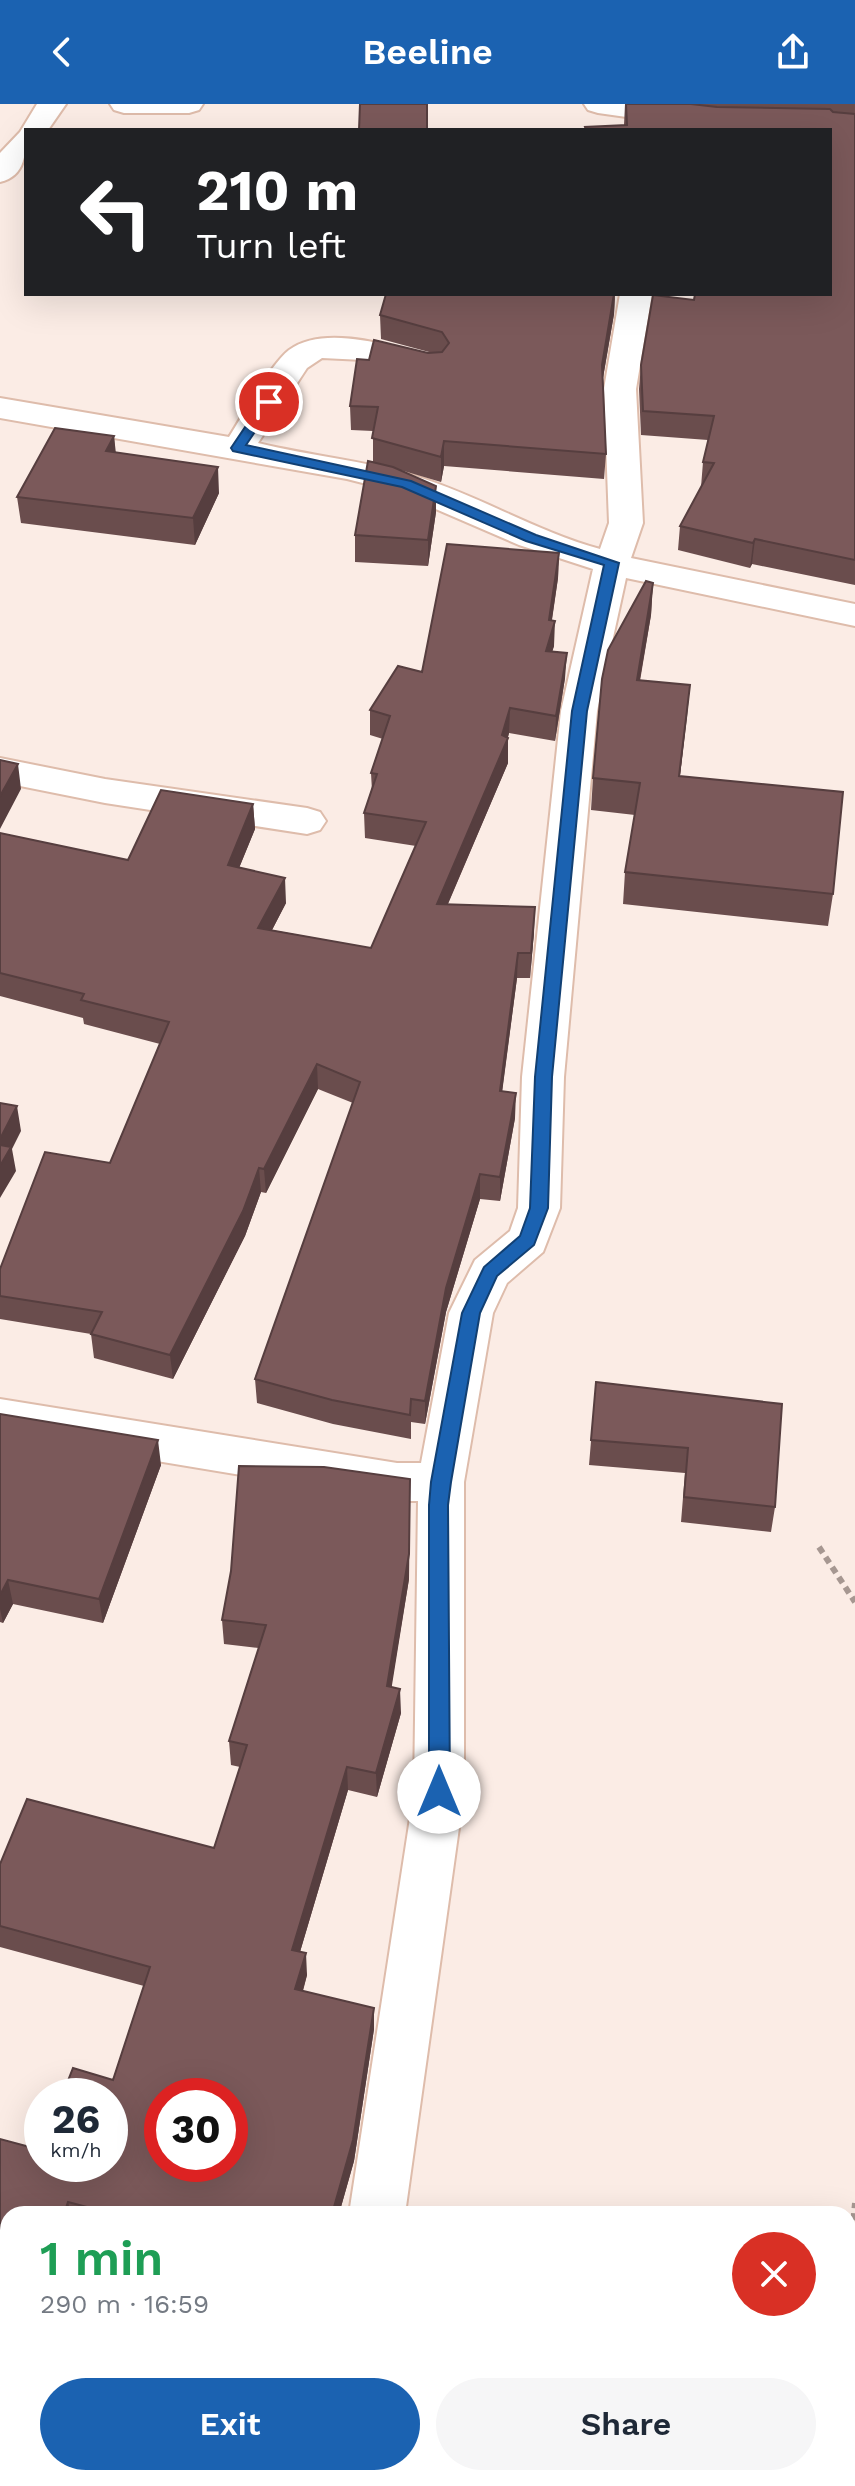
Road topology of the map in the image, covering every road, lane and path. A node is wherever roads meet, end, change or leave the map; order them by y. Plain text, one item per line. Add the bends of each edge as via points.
1 (52, 104) edge
2 (124, 104) edge
3 (189, 104) edge
4 (598, 104) edge
5 (715, 119) edge
6 (646, 121) edge
7 (34, 128) edge
8 (24, 142) edge
9 (0, 173) edge
10 (636, 296) edge
11 (430, 366) edge
12 (0, 408) edge
13 (238, 448) junction
14 (612, 563) junction
15 (855, 615) edge
16 (0, 770) edge
17 (307, 821) dead end
18 (0, 1417) edge
19 (441, 1482) junction
20 (819, 1547) dead end
21 (855, 1602) edge
22 (378, 2206) edge

1 - 7 street
2 - 3 street
4 - 6 street
5 - 6 street
8 - 9 street
10 - 14 street via 620,389 626,523
11 - 13 street via 352,348 321,349 300,357
12 - 13 street
13 - 14 street via 406,484 531,538
14 - 15 street
14 - 19 street via 579,711 543,1077 539,1208 528,1240 490,1272 471,1313
16 - 17 street
18 - 19 street via 397,1482
19 - 22 street via 439,1792
20 - 21 path

